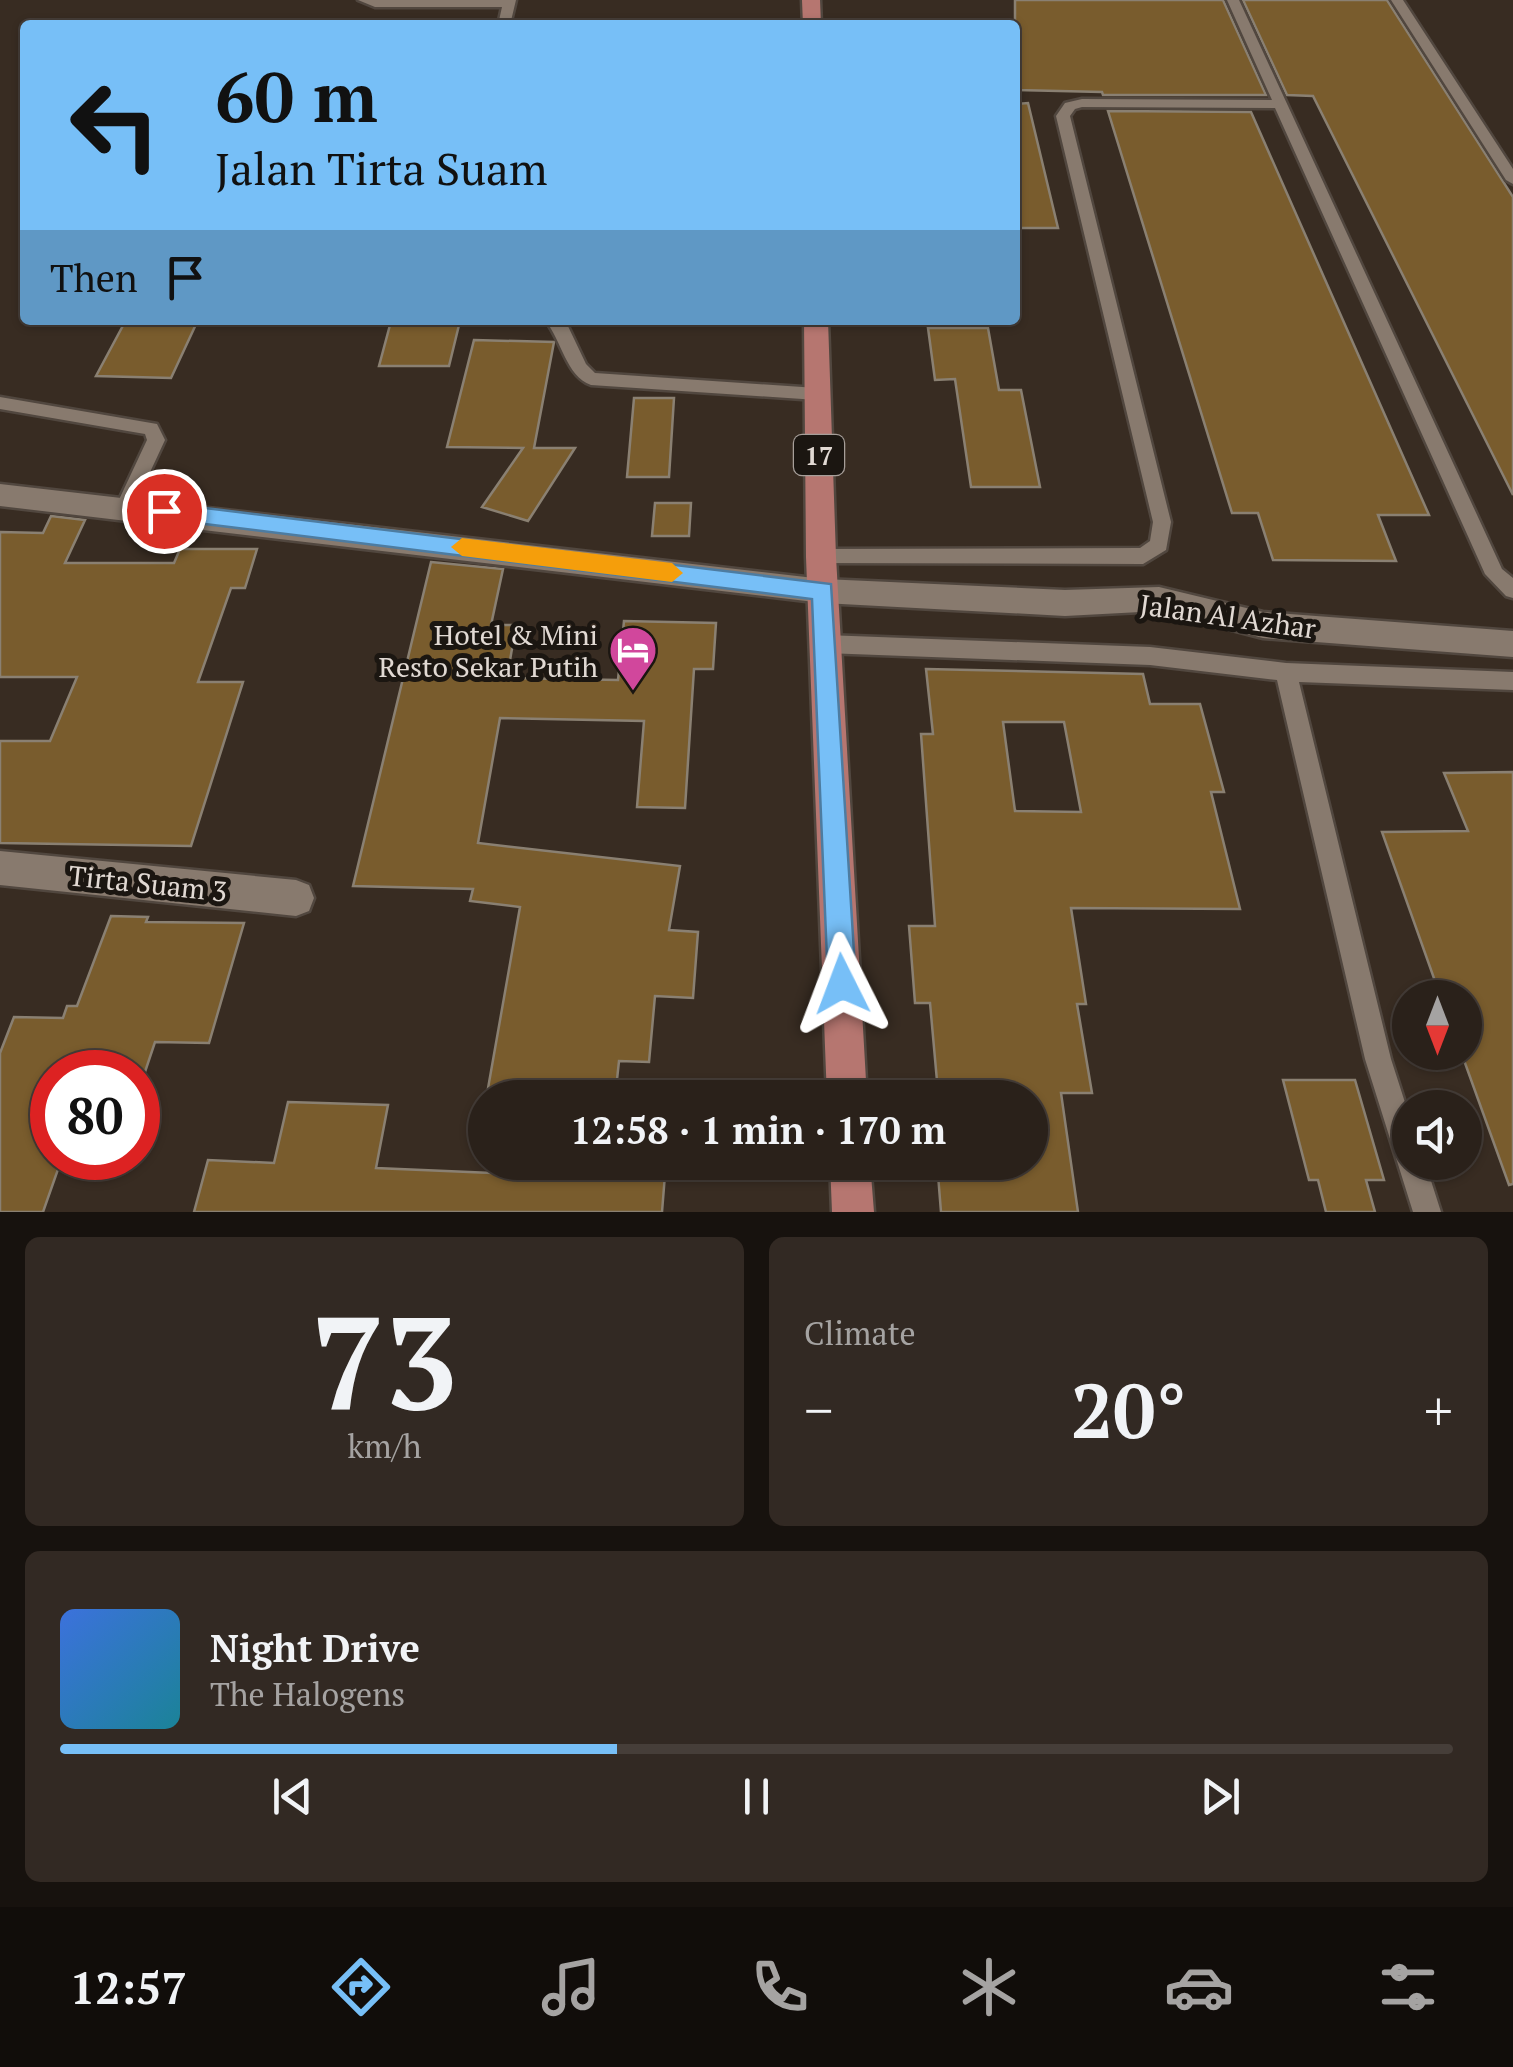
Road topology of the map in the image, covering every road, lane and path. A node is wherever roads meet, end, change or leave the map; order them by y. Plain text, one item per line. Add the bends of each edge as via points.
1 (364, 0) edge
2 (1233, 0) edge
3 (1397, 0) edge
4 (510, 2) edge
5 (1281, 104) junction
6 (1513, 180) edge
7 (560, 325) edge
8 (816, 325) edge
9 (818, 394) junction
10 (0, 403) edge
11 (0, 494) edge
12 (124, 506) junction
13 (822, 574) junction
14 (1513, 590) edge
15 (825, 644) junction
16 (1513, 644) edge
17 (1286, 672) junction
18 (1513, 681) edge
19 (0, 868) edge
20 (296, 898) dead end
21 (846, 1080) edge
22 (1392, 1104) edge
23 (851, 1180) edge
24 (1416, 1180) edge
25 (853, 1212) edge
26 (1426, 1212) edge

1 - 4 lane
2 - 5 lane
3 - 6 lane
5 - 13 lane via 1082,103 1062,116 1162,522 1158,545 1143,556
5 - 14 lane via 1495,574
7 - 9 lane via 581,373 591,379
8 - 9 highway, 17
9 - 13 highway, 17
10 - 12 lane via 151,429 156,440
11 - 12 street, Jalan Al Azhar
12 - 13 street, Jalan Al Azhar
13 - 15 highway, 17
13 - 16 street, Jalan Al Azhar via 1065,603 1160,599 1263,625
15 - 17 lane via 1150,656
15 - 21 highway, 17
17 - 18 lane
17 - 22 lane
19 - 20 street, Tirta Suam 3
23 - 25 highway
24 - 26 lane

